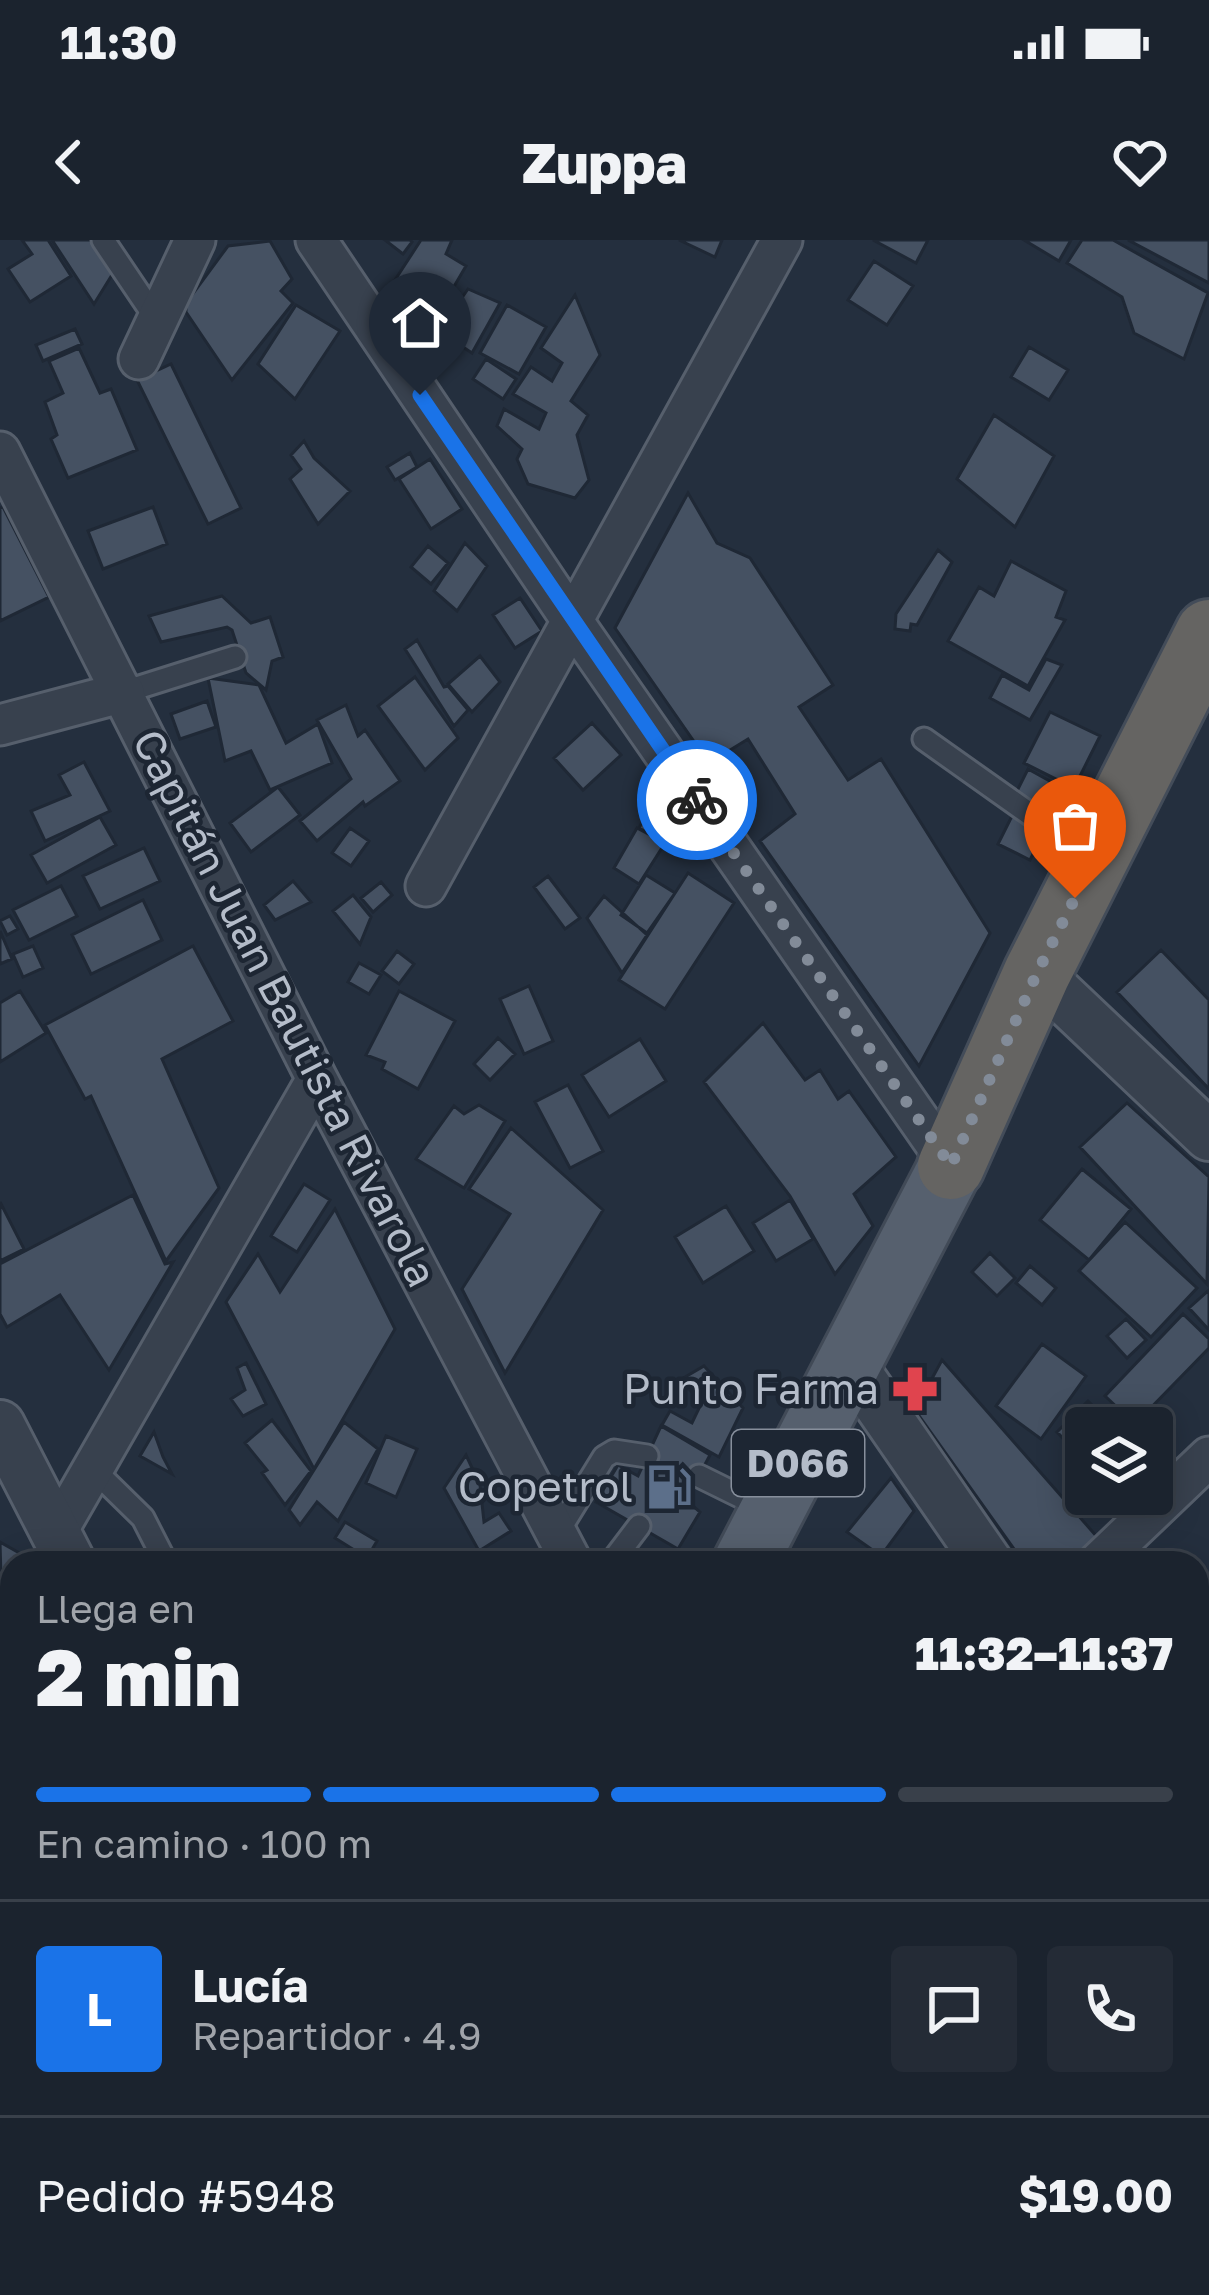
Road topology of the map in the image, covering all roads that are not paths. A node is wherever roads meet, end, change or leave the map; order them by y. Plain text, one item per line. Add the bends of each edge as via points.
1 (103, 240) edge
2 (195, 240) edge
3 (316, 240) edge
4 (782, 240) edge
5 (158, 320) junction
6 (139, 359) dead end
7 (0, 452) edge
8 (571, 619) junction
9 (1209, 633) edge
10 (236, 657) dead end
11 (124, 692) junction
12 (1209, 710) edge
13 (0, 725) edge
14 (924, 739) dead end
15 (1094, 860) junction
16 (426, 886) dead end
17 (1048, 982) junction
18 (317, 1078) junction
19 (1209, 1136) edge
20 (951, 1166) junction
21 (850, 1363) junction
22 (0, 1425) edge
23 (647, 1456) dead end
24 (1209, 1457) edge
25 (93, 1469) junction
26 (699, 1476) dead end
27 (639, 1526) dead end
28 (758, 1538) edge
29 (64, 1548) edge
30 (564, 1549) edge
31 (160, 1551) edge
32 (623, 1551) edge
33 (980, 1551) edge
34 (1111, 1551) edge

1 - 5 lane
2 - 5 street
3 - 8 street
4 - 8 street
5 - 6 street
7 - 11 street, Capitán Juan Bautista Rivarola
8 - 16 street
8 - 20 street
9 - 15 highway, D066
10 - 11 lane
11 - 13 street
11 - 18 street, Capitán Juan Bautista Rivarola
12 - 17 highway, D066
14 - 15 lane
15 - 17 highway, D066
17 - 19 street
17 - 20 highway, D066
18 - 25 street
18 - 30 street, Capitán Juan Bautista Rivarola
20 - 21 main road, D066
21 - 28 main road, D066
21 - 33 street
22 - 29 street
23 - 30 lane via 604,1457
24 - 34 street
25 - 29 street
25 - 31 lane via 143,1518
26 - 28 lane
27 - 32 lane

